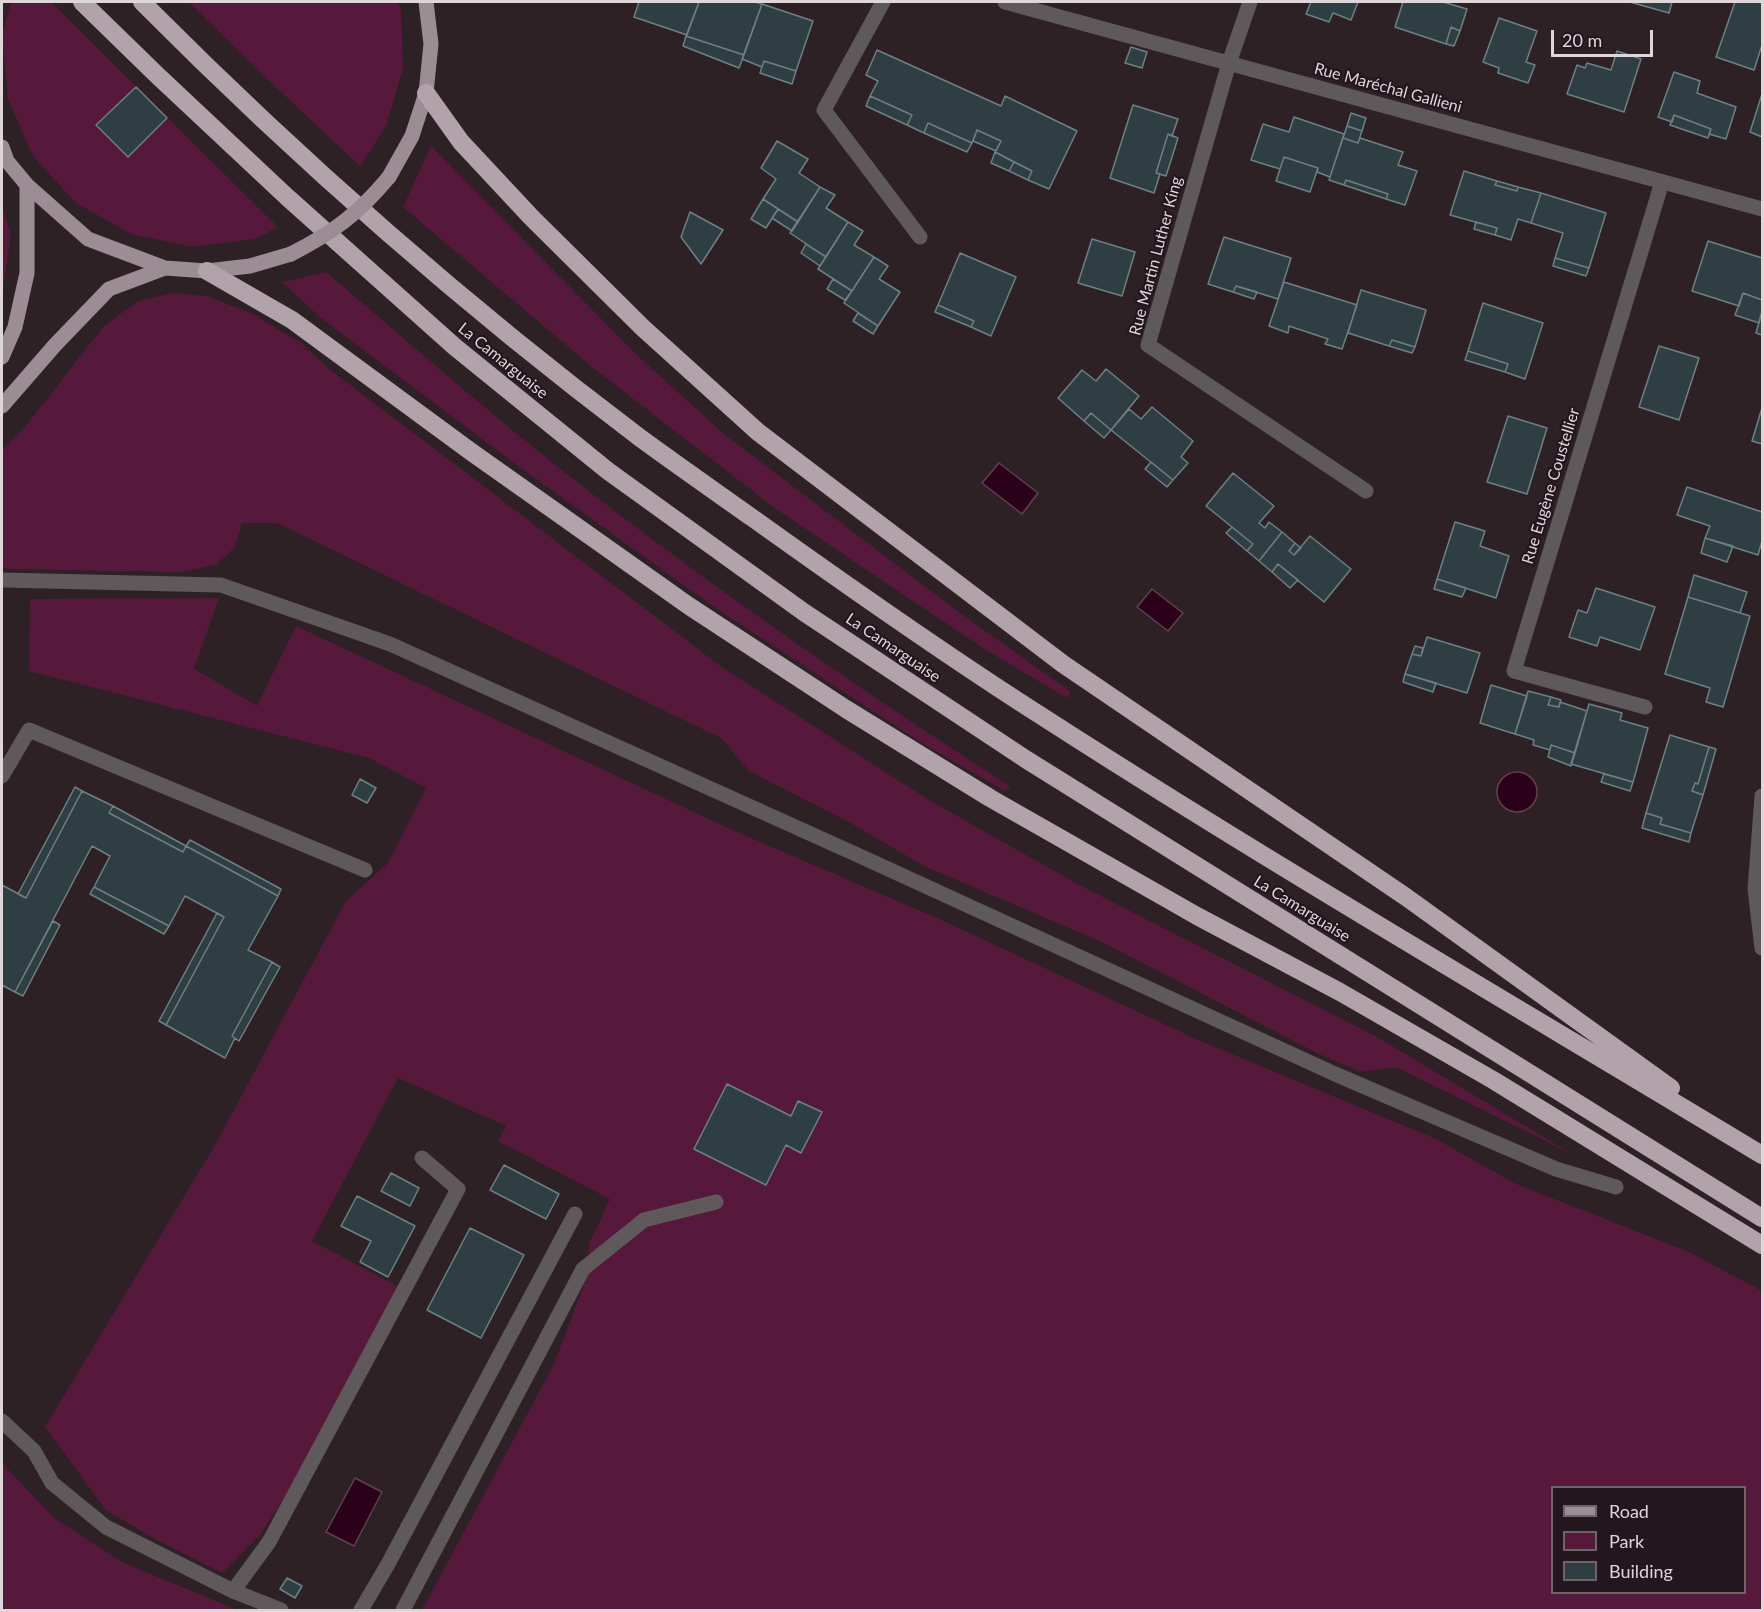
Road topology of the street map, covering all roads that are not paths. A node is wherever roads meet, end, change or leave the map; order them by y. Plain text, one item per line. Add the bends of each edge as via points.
1 (82, 2) edge
2 (142, 2) edge
3 (426, 2) edge
4 (884, 2) edge
5 (1005, 2) edge
6 (1250, 2) edge
7 (1229, 63) junction
8 (426, 93) junction
9 (3, 156) edge
10 (1662, 182) junction
11 (27, 185) junction
12 (1762, 209) edge
13 (920, 237) dead end
14 (165, 268) junction
15 (207, 271) junction
16 (2, 357) edge
17 (2, 406) edge
18 (1366, 491) dead end
19 (2, 580) edge
20 (1646, 707) dead end
21 (2, 776) edge
22 (1762, 796) edge
23 (365, 870) dead end
24 (1762, 948) edge
25 (1762, 1154) edge
26 (422, 1158) dead end
27 (1616, 1187) dead end
28 (716, 1202) dead end
29 (575, 1214) dead end
30 (1762, 1218) edge
31 (1762, 1245) edge
32 (2, 1421) edge
33 (233, 1591) junction
34 (282, 1611) edge
35 (361, 1611) edge
36 (403, 1611) edge

1 - 30 highway, La Camarguaise via 287,197 437,332 608,471 805,613 1027,760
2 - 25 highway, La Camarguaise via 312,164 476,309 640,438 864,598 1041,716 1237,839
3 - 8 main road via 431,44
4 - 13 street via 824,110
5 - 7 street, Rue Maréchal Gallieni
6 - 7 street
7 - 10 street, Rue Maréchal Gallieni
7 - 18 street, Rue Martin Luther King via 1148,345
8 - 15 main road, bridge via 412,136 389,177 345,222 291,254 250,266
8 - 25 highway via 461,142 531,217 643,328 758,432 1063,664 1406,897
9 - 11 main road
10 - 12 street, Rue Maréchal Gallieni
10 - 20 street, Rue Eugène Coustellier via 1514,671
11 - 14 main road via 88,239
11 - 16 main road via 27,273 15,327
14 - 15 main road
14 - 17 main road via 109,289
15 - 31 highway via 292,320 689,606 846,709 990,798 1463,1062
19 - 27 street via 221,585 390,644 1335,1074 1556,1168
21 - 23 street via 29,730
22 - 24 street via 1755,889
26 - 33 street via 458,1189 269,1542
28 - 36 street via 644,1220 583,1269
29 - 35 street
32 - 33 street via 34,1451 52,1483 106,1527
33 - 34 street

